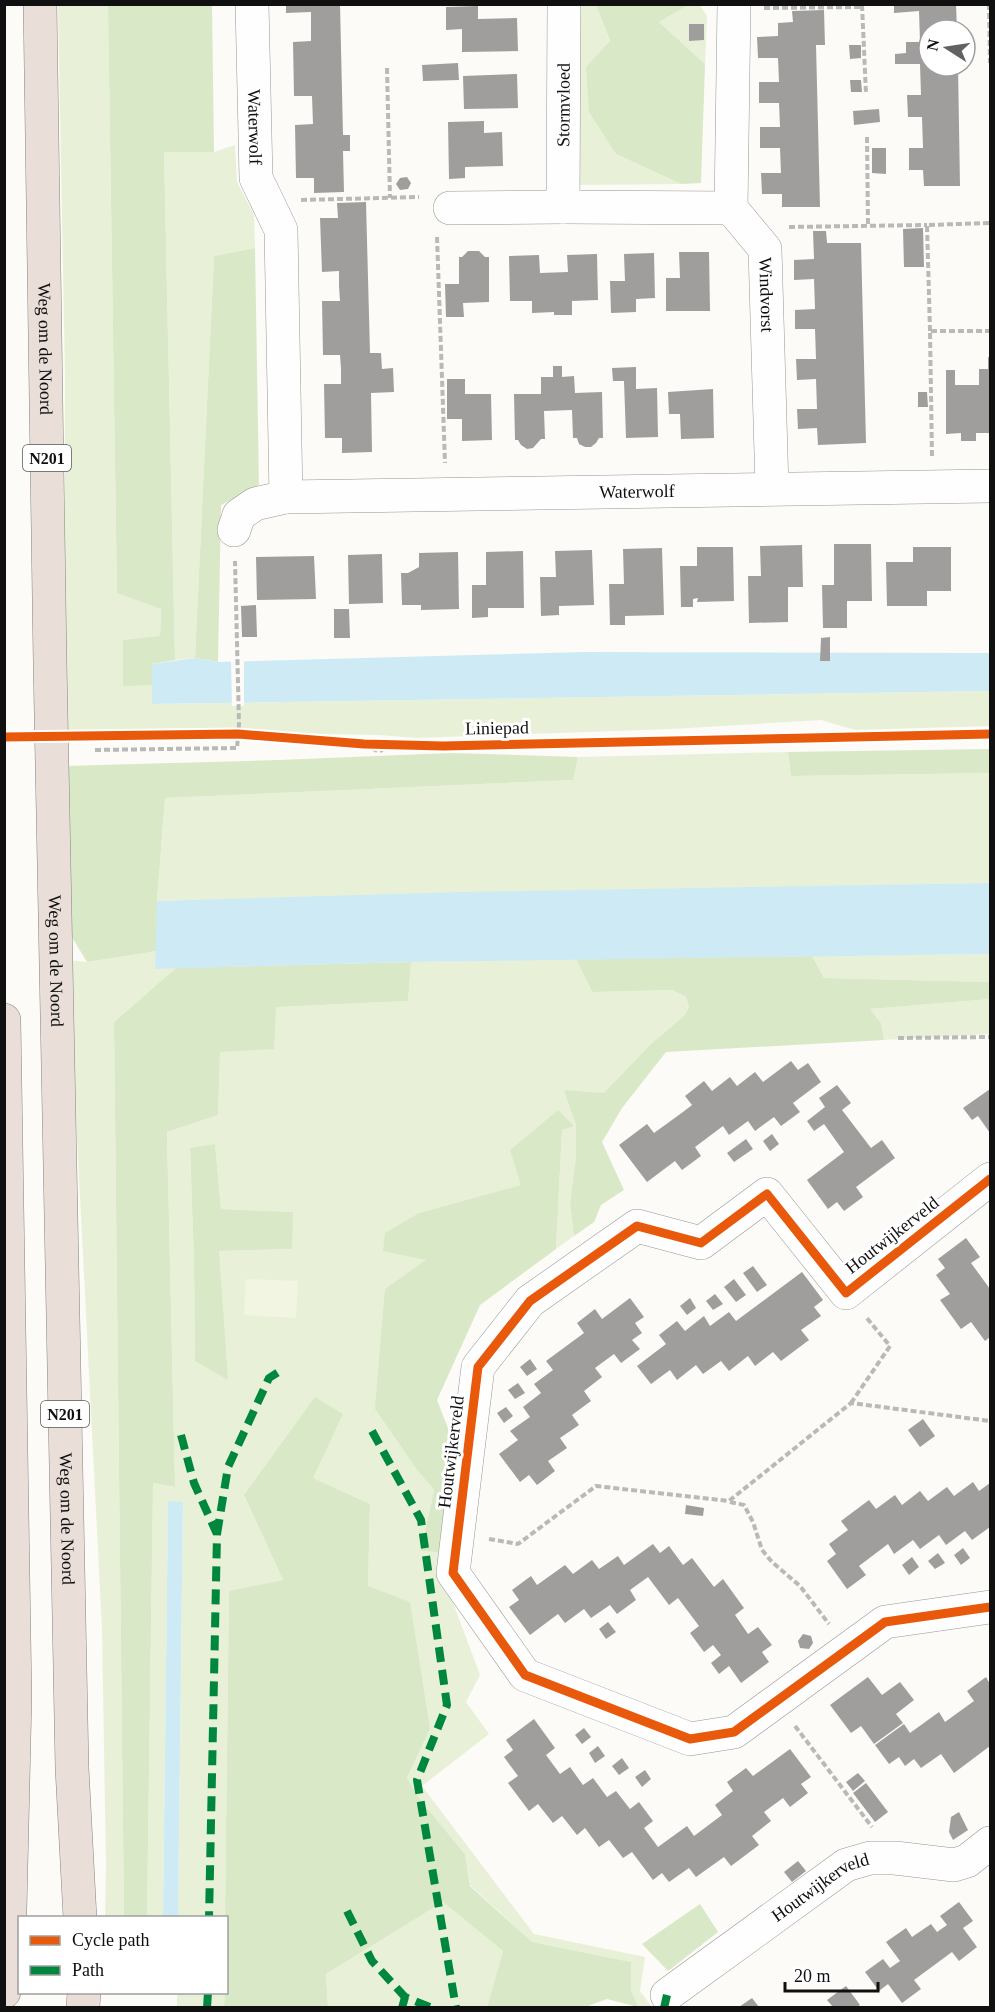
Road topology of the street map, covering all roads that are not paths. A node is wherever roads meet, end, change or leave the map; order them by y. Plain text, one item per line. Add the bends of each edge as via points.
1 (40, 4) edge
2 (252, 4) edge
3 (564, 4) edge
4 (734, 7) edge
5 (563, 207) junction
6 (731, 208) junction
7 (444, 220) road end
8 (990, 486) edge
9 (772, 488) junction
10 (286, 496) junction
11 (234, 530) road end
12 (4, 1020) edge
13 (990, 1179) edge
14 (990, 1607) edge
15 (990, 1843) edge
16 (80, 1916) edge
17 (4, 1992) edge
18 (668, 1995) dead end

1 - 16 highway, Weg om de Noord / N201 via 71,1720
2 - 10 street, Waterwolf via 256,178 281,230
3 - 5 street, Stormvloed
4 - 6 street
5 - 6 street
5 - 7 street
6 - 9 street, Windvorst via 765,249
8 - 9 street, Waterwolf
9 - 10 street, Waterwolf
10 - 11 street, Waterwolf via 255,504 239,515
12 - 17 highway via 15,1697 9,1953
13 - 14 street, Houtwijkerveld via 846,1293 767,1194 701,1243 637,1226 530,1301 478,1367 453,1573 525,1675 690,1739 734,1732 885,1622
15 - 18 street, Houtwijkerveld via 967,1861 954,1865 895,1858 870,1858 846,1865

